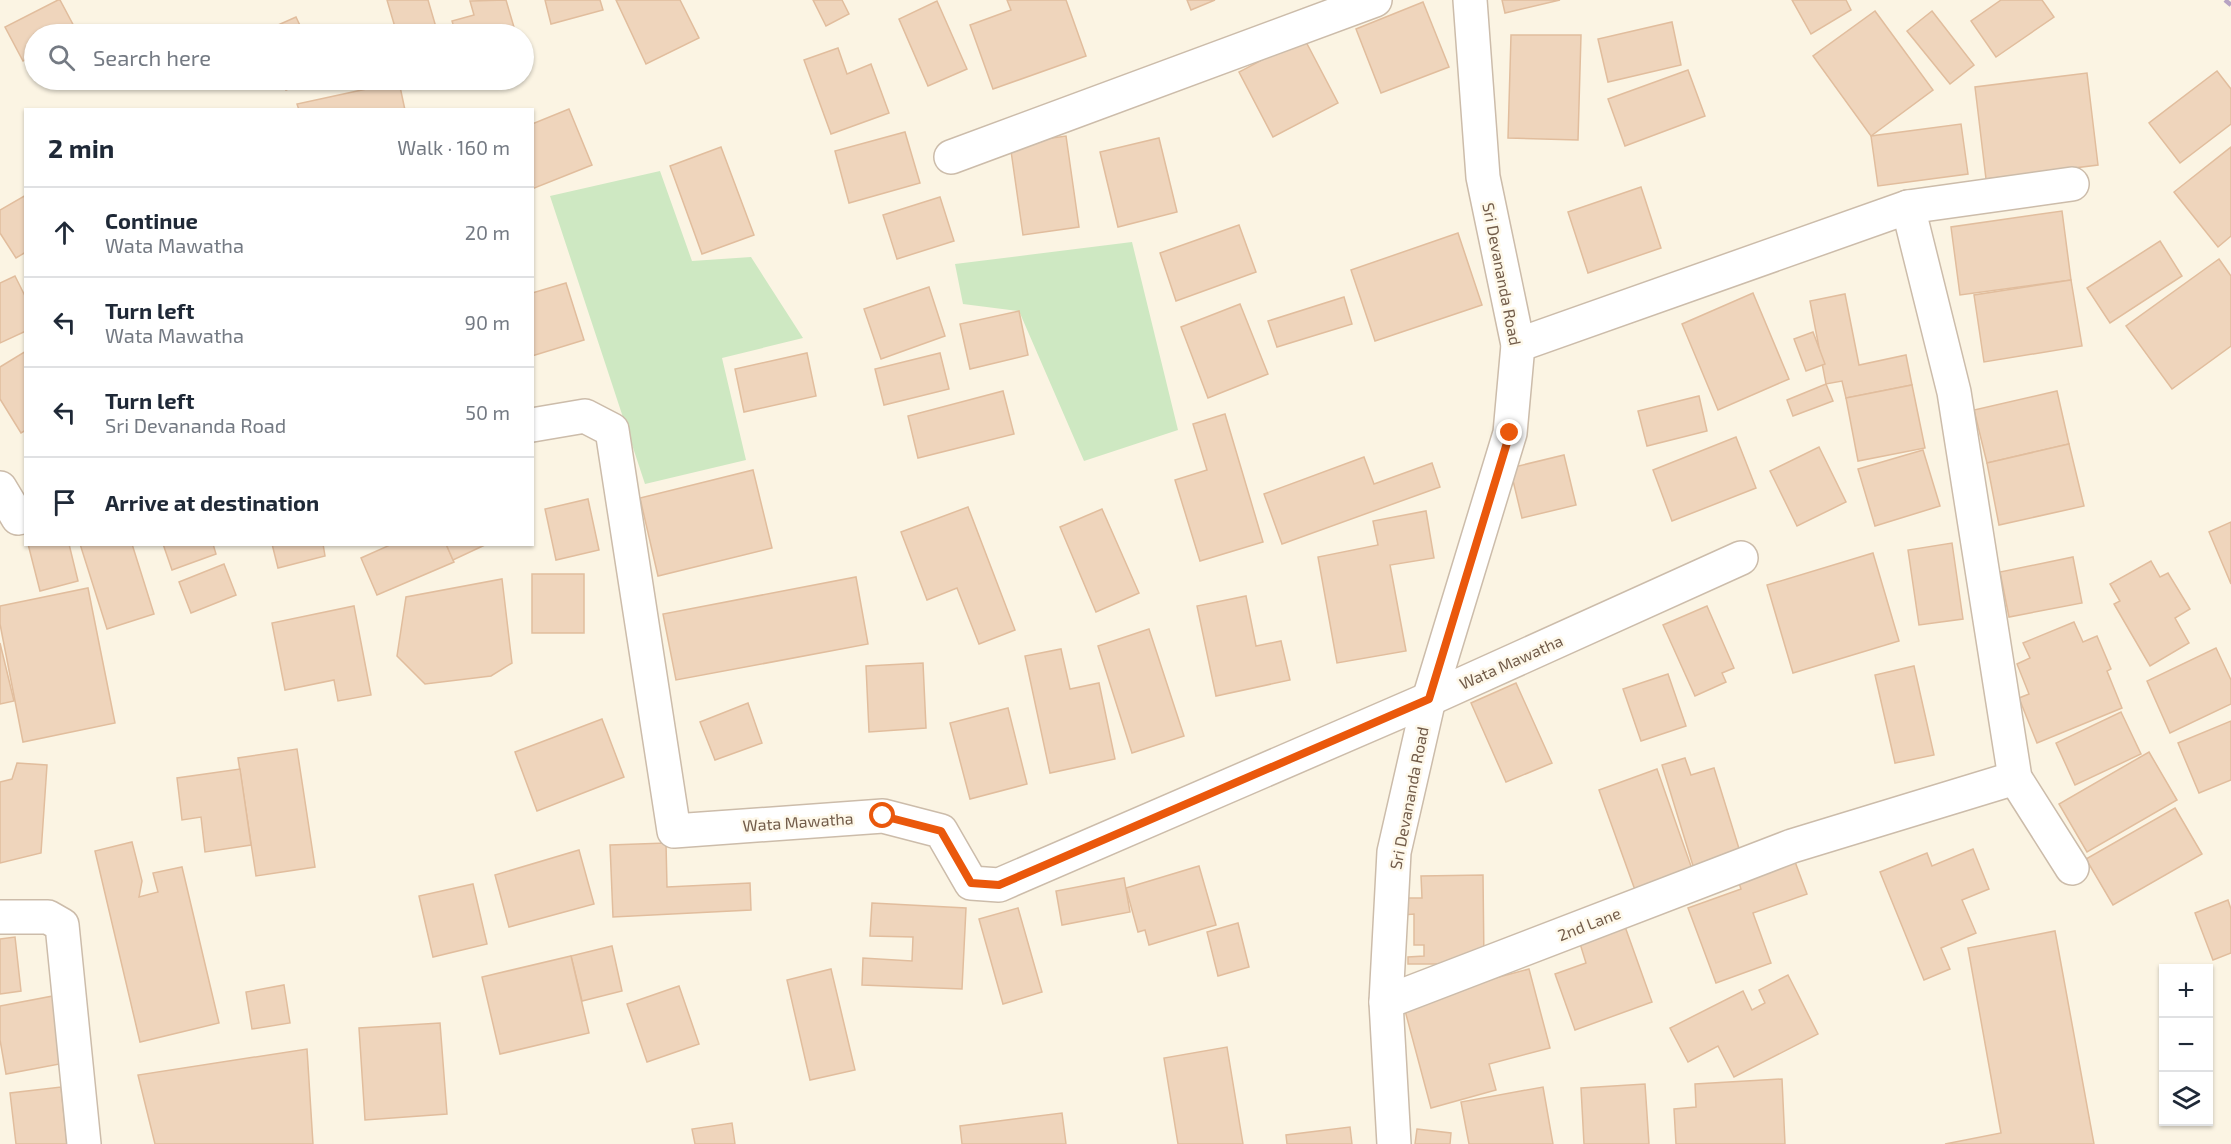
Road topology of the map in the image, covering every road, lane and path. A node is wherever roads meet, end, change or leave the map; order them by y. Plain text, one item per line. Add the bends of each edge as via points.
1 (1375, 0) edge
2 (1470, 0) edge
3 (951, 158) dead end
4 (2072, 184) dead end
5 (1908, 207) junction
6 (1518, 345) junction
7 (534, 425) edge
8 (0, 488) edge
9 (14, 519) edge
10 (1741, 558) dead end
11 (1429, 699) junction
12 (2015, 778) junction
13 (2072, 868) dead end
14 (0, 917) edge
15 (1386, 1002) junction
16 (84, 1144) edge
17 (1394, 1144) edge

1 - 3 street
2 - 6 street, Sri Devananda Road via 1483,177
4 - 5 street
5 - 6 street
5 - 12 street via 1954,392
6 - 11 street, Sri Devananda Road via 1510,433
7 - 11 street, Wata Mawatha via 585,416 612,430 674,831 883,816 941,831 971,883 999,885
8 - 9 street
10 - 11 street, Wata Mawatha
11 - 15 street, Sri Devananda Road via 1394,852
12 - 13 street
12 - 15 street, 2nd Lane via 1792,846
14 - 16 street via 48,917 62,925
15 - 17 street, Sri Devananda Road

